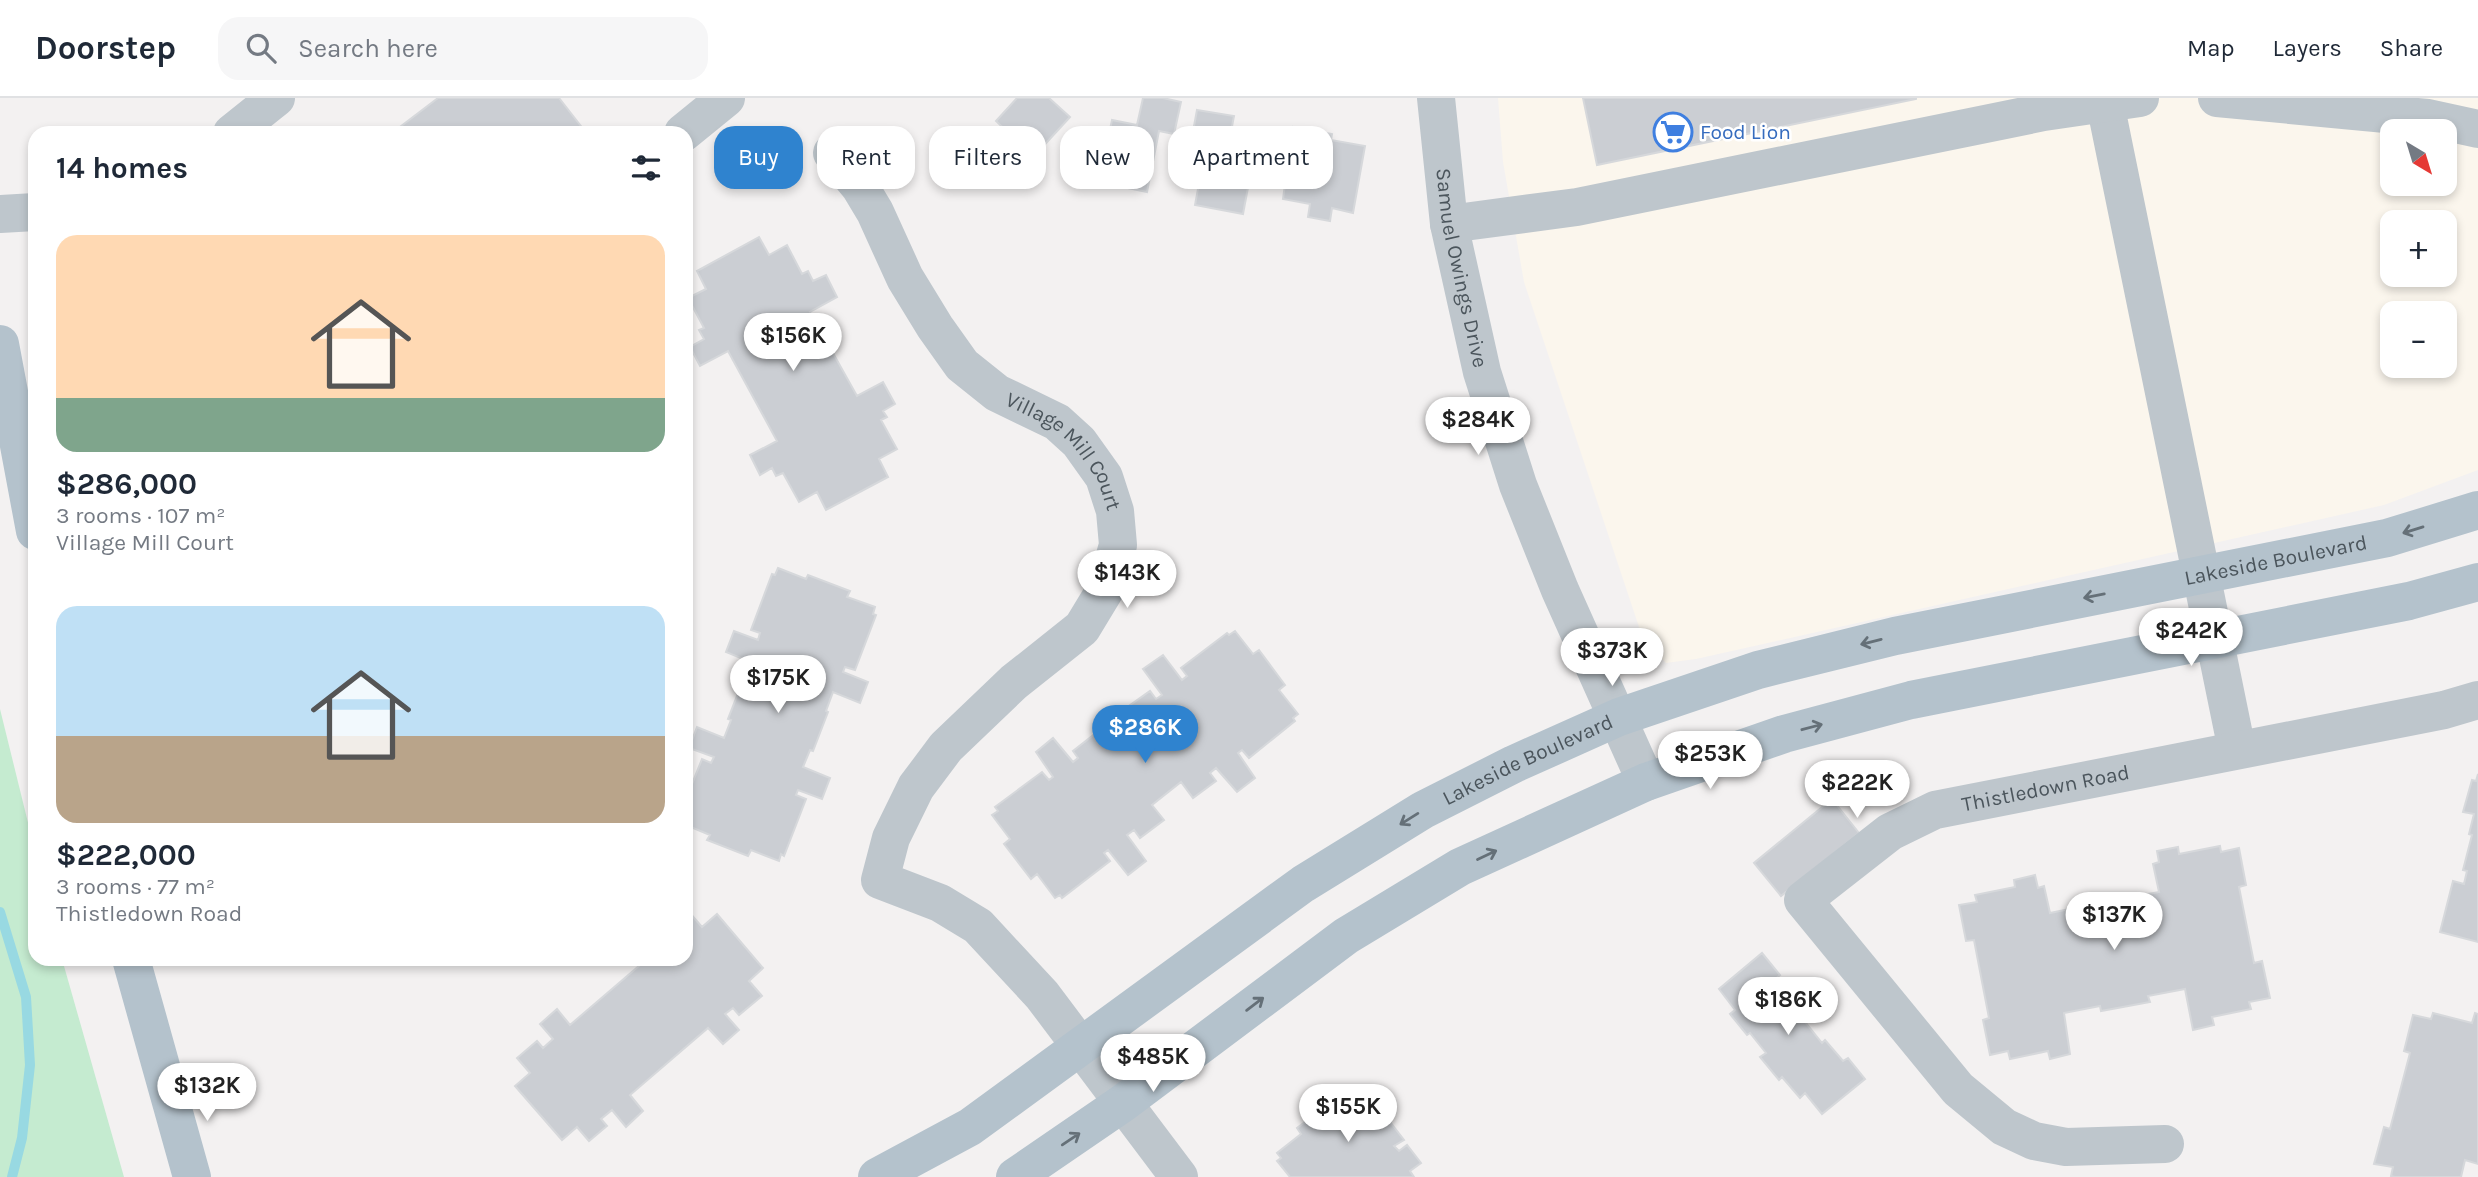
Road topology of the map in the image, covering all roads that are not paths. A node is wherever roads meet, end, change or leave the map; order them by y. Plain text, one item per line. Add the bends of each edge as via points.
1 (276, 98) edge
2 (726, 98) edge
3 (1436, 98) edge
4 (2217, 98) edge
5 (2123, 101) edge
6 (1969, 113) edge
7 (2470, 118) edge
8 (241, 126) edge
9 (277, 126) edge
10 (692, 126) edge
11 (861, 189) edge
12 (28, 212) edge
13 (0, 214) edge
14 (1449, 224) junction
15 (0, 344) edge
16 (12, 482) edge
17 (2478, 510) edge
18 (28, 516) edge
19 (2203, 575) junction
20 (2478, 582) edge
21 (2216, 641) junction
22 (2478, 701) edge
23 (1619, 717) junction
24 (2237, 751) junction
25 (1646, 782) junction
26 (133, 966) edge
27 (1080, 1047) junction
28 (1123, 1103) junction
29 (2165, 1144) dead end
30 (192, 1177) edge
31 (877, 1177) edge
32 (1015, 1177) edge
33 (1179, 1177) edge

1 - 8 street
1 - 9 street
2 - 10 street
3 - 14 street, Samuel Owings Drive
4 - 7 street
5 - 6 street via 2044,112
5 - 19 street
6 - 14 street via 1577,207
11 - 27 street, Village Mill Court via 905,278 962,365 997,393 1057,422 1079,442 1104,477 1115,511 1118,545 1105,590 1082,628 1014,682 946,747 916,787 891,838 880,880 940,903 978,926 1042,995
12 - 13 street
14 - 23 street, Samuel Owings Drive via 1482,372 1517,485
15 - 16 main road
16 - 18 main road
17 -> 19 main road, Lakeside Boulevard via 2387,538
19 - 21 street
19 -> 23 main road, Lakeside Boulevard via 1882,639 1758,670
20 - 21 main road
21 - 24 street
25 -> 21 main road via 1784,734 1911,700
22 - 24 street, Thistledown Road
23 - 25 street, Samuel Owings Drive
23 -> 27 main road, Lakeside Boulevard via 1412,817 1303,884
24 - 29 street, Thistledown Road via 1935,810 1890,832 1803,900 1958,1088 2004,1127 2034,1141 2066,1147
28 -> 25 main road via 1346,936 1460,867
26 - 30 main road
27 - 28 street
27 - 31 main road, Lakeside Boulevard via 970,1127
32 -> 28 main road
28 - 33 street

